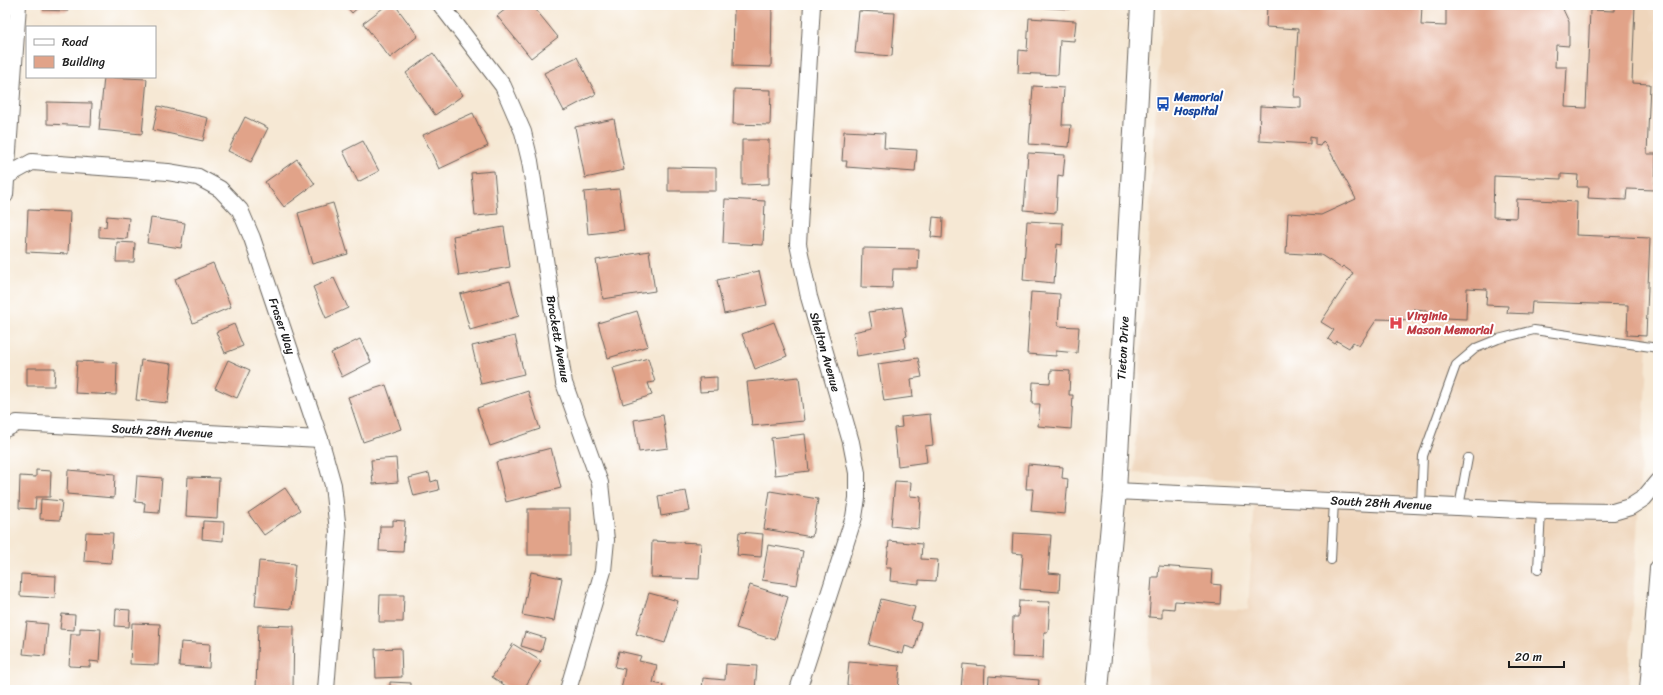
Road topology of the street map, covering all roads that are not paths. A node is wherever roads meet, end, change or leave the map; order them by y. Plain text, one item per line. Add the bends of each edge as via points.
1 (18, 5) edge
2 (441, 5) edge
3 (812, 5) edge
4 (1142, 5) edge
5 (6, 177) edge
6 (5, 196) edge
7 (1658, 348) edge
8 (5, 429) edge
9 (320, 439) junction
10 (1468, 458) dead end
11 (1658, 481) edge
12 (1115, 491) junction
13 (1334, 501) junction
14 (1421, 505) junction
15 (1459, 507) junction
16 (1540, 511) junction
17 (1331, 560) dead end
18 (1658, 568) edge
19 (1538, 569) dead end
20 (326, 690) edge
21 (568, 690) edge
22 (798, 690) edge
23 (1097, 690) edge
24 (1648, 690) edge

1 - 5 street
2 - 21 street, Brackett Avenue via 503,86 523,132 530,161 564,383 600,483 606,540 603,571
3 - 22 street, Shelton Avenue via 798,244 809,297 851,442 857,473 858,498
4 - 12 main road, Tieton Drive
5 - 6 street
5 - 9 street, Fraser Way via 32,162 168,172 198,177 220,189 240,210 252,238
7 - 14 lane via 1534,330 1498,339 1476,348 1456,365 1423,456
8 - 9 street, South 28th Avenue via 17,423
9 - 20 street, Fraser Way via 333,485 338,531
10 - 15 lane
11 - 16 street, South 28th Avenue via 1644,498 1630,508 1613,512
12 - 13 street, South 28th Avenue
12 - 23 main road, Tieton Drive
13 - 14 street, South 28th Avenue
13 - 17 lane
14 - 15 street, South 28th Avenue
15 - 16 street, South 28th Avenue
16 - 19 lane
18 - 24 street

